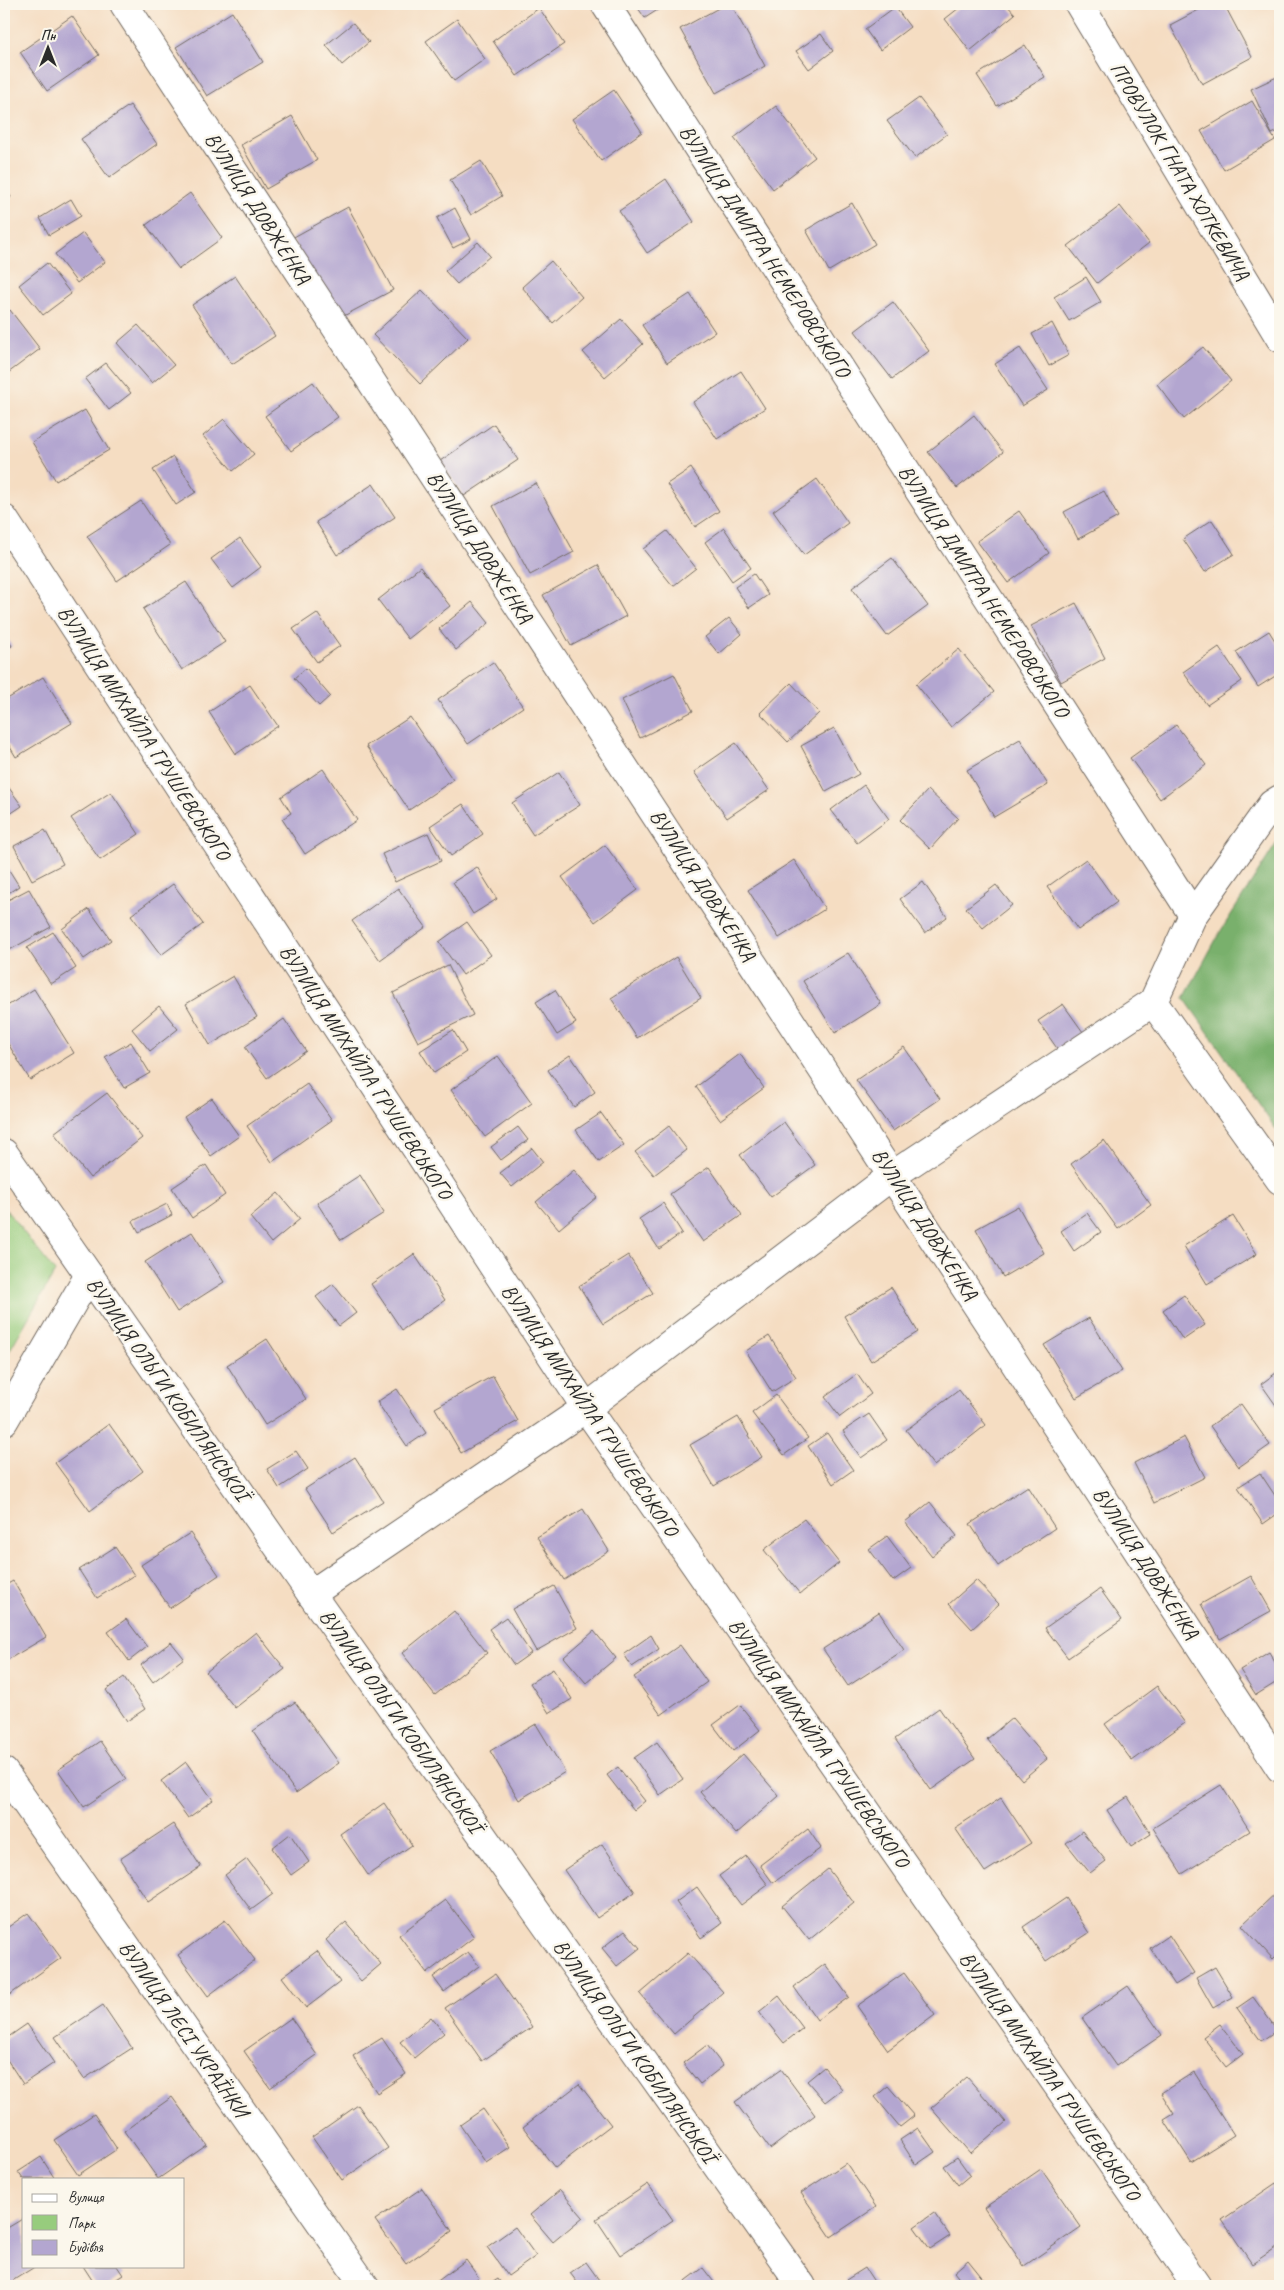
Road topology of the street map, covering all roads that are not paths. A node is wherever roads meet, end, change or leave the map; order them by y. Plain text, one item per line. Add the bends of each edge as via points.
1 (124, 4) edge
2 (605, 4) edge
3 (1080, 4) edge
4 (1280, 338) edge
5 (4, 519) edge
6 (1280, 799) edge
7 (1193, 915) junction
8 (1153, 1002) junction
9 (4, 1153) edge
10 (893, 1175) junction
11 (1280, 1180) edge
12 (89, 1276) junction
13 (586, 1408) junction
14 (4, 1421) edge
15 (311, 1594) junction
16 (1280, 1768) edge
17 (4, 1772) edge
18 (365, 2286) edge
19 (802, 2286) edge
20 (1197, 2286) edge

1 - 10 street, ВУЛИЦЯ ДОВЖЕНКА
2 - 7 street, ВУЛИЦЯ ДМИТРА НЕМЕРОВСЬКОГО
3 - 4 street, ПРОВУЛОК ГНАТА ХОТКЕВИЧА
5 - 13 street, ВУЛИЦЯ МИХАЙЛА ГРУШЕВСЬКОГО
6 - 7 street via 1272,804
7 - 8 street
8 - 10 street
8 - 11 street
9 - 12 street, ВУЛИЦЯ ОЛЬГИ КОБИЛЯНСЬКОЇ
10 - 13 street
10 - 16 street, ВУЛИЦЯ ДОВЖЕНКА
12 - 14 street
12 - 15 street, ВУЛИЦЯ ОЛЬГИ КОБИЛЯНСЬКОЇ
13 - 15 street
13 - 20 street, ВУЛИЦЯ МИХАЙЛА ГРУШЕВСЬКОГО
15 - 19 street, ВУЛИЦЯ ОЛЬГИ КОБИЛЯНСЬКОЇ
17 - 18 street, ВУЛИЦЯ ЛЕСІ УКРАЇНКИ

